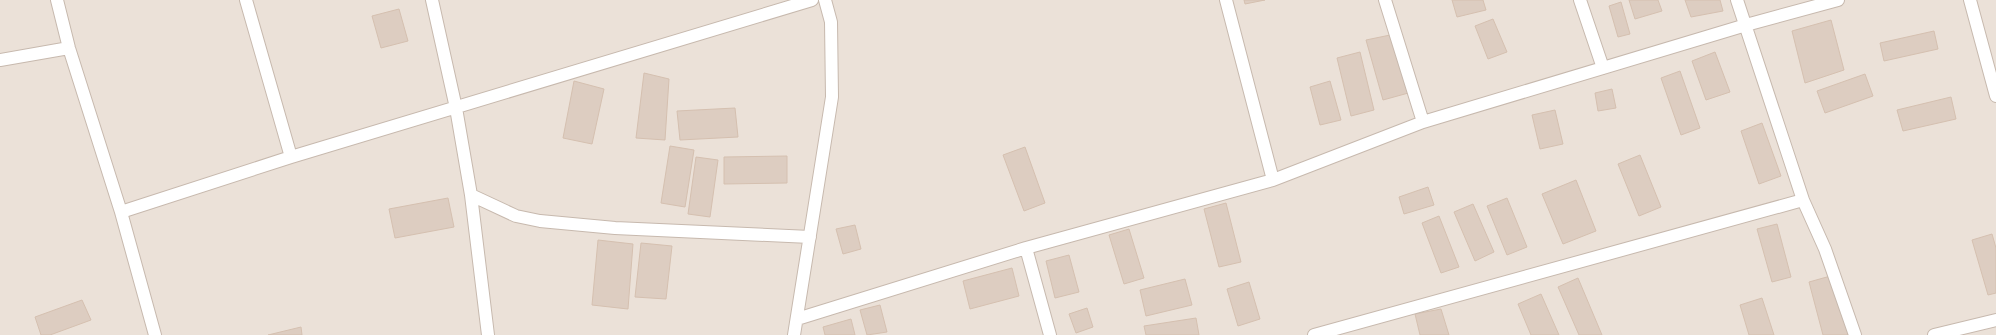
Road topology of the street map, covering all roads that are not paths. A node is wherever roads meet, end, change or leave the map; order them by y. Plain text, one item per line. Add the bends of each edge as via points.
1 (57, 0) edge
2 (246, 0) edge
3 (432, 0) edge
4 (812, 0) edge
5 (825, 0) edge
6 (1226, 0) edge
7 (1385, 0) edge
8 (1580, 0) edge
9 (1737, 0) edge
10 (1838, 0) edge
11 (1970, 0) edge
12 (1746, 25) junction
13 (69, 48) junction
14 (0, 60) edge
15 (1603, 68) junction
16 (1996, 96) edge
17 (456, 108) junction
18 (1423, 122) junction
19 (291, 157) junction
20 (1273, 180) junction
21 (471, 195) junction
22 (1804, 200) junction
23 (121, 212) junction
24 (810, 237) junction
25 (1026, 248) junction
26 (797, 319) junction
27 (1996, 320) edge
28 (155, 335) edge
29 (488, 335) edge
30 (794, 335) edge
31 (1050, 335) edge
32 (1314, 335) edge
33 (1855, 335) edge
34 (1934, 335) edge

1 - 13 street
2 - 19 street
3 - 17 street
4 - 17 street
5 - 24 street via 832,22 832,98
6 - 20 street
7 - 18 street
8 - 15 street
9 - 12 street
10 - 12 street
11 - 16 street
12 - 15 street
12 - 22 street
13 - 14 street
13 - 23 street
15 - 18 street
17 - 19 street
17 - 21 street
18 - 20 street
19 - 23 street
20 - 25 street
21 - 24 street via 516,216 540,221 615,228
21 - 29 street
22 - 32 street
22 - 33 street via 1825,249
23 - 28 street
24 - 26 street
25 - 26 street
25 - 31 street
26 - 30 street
27 - 34 street

